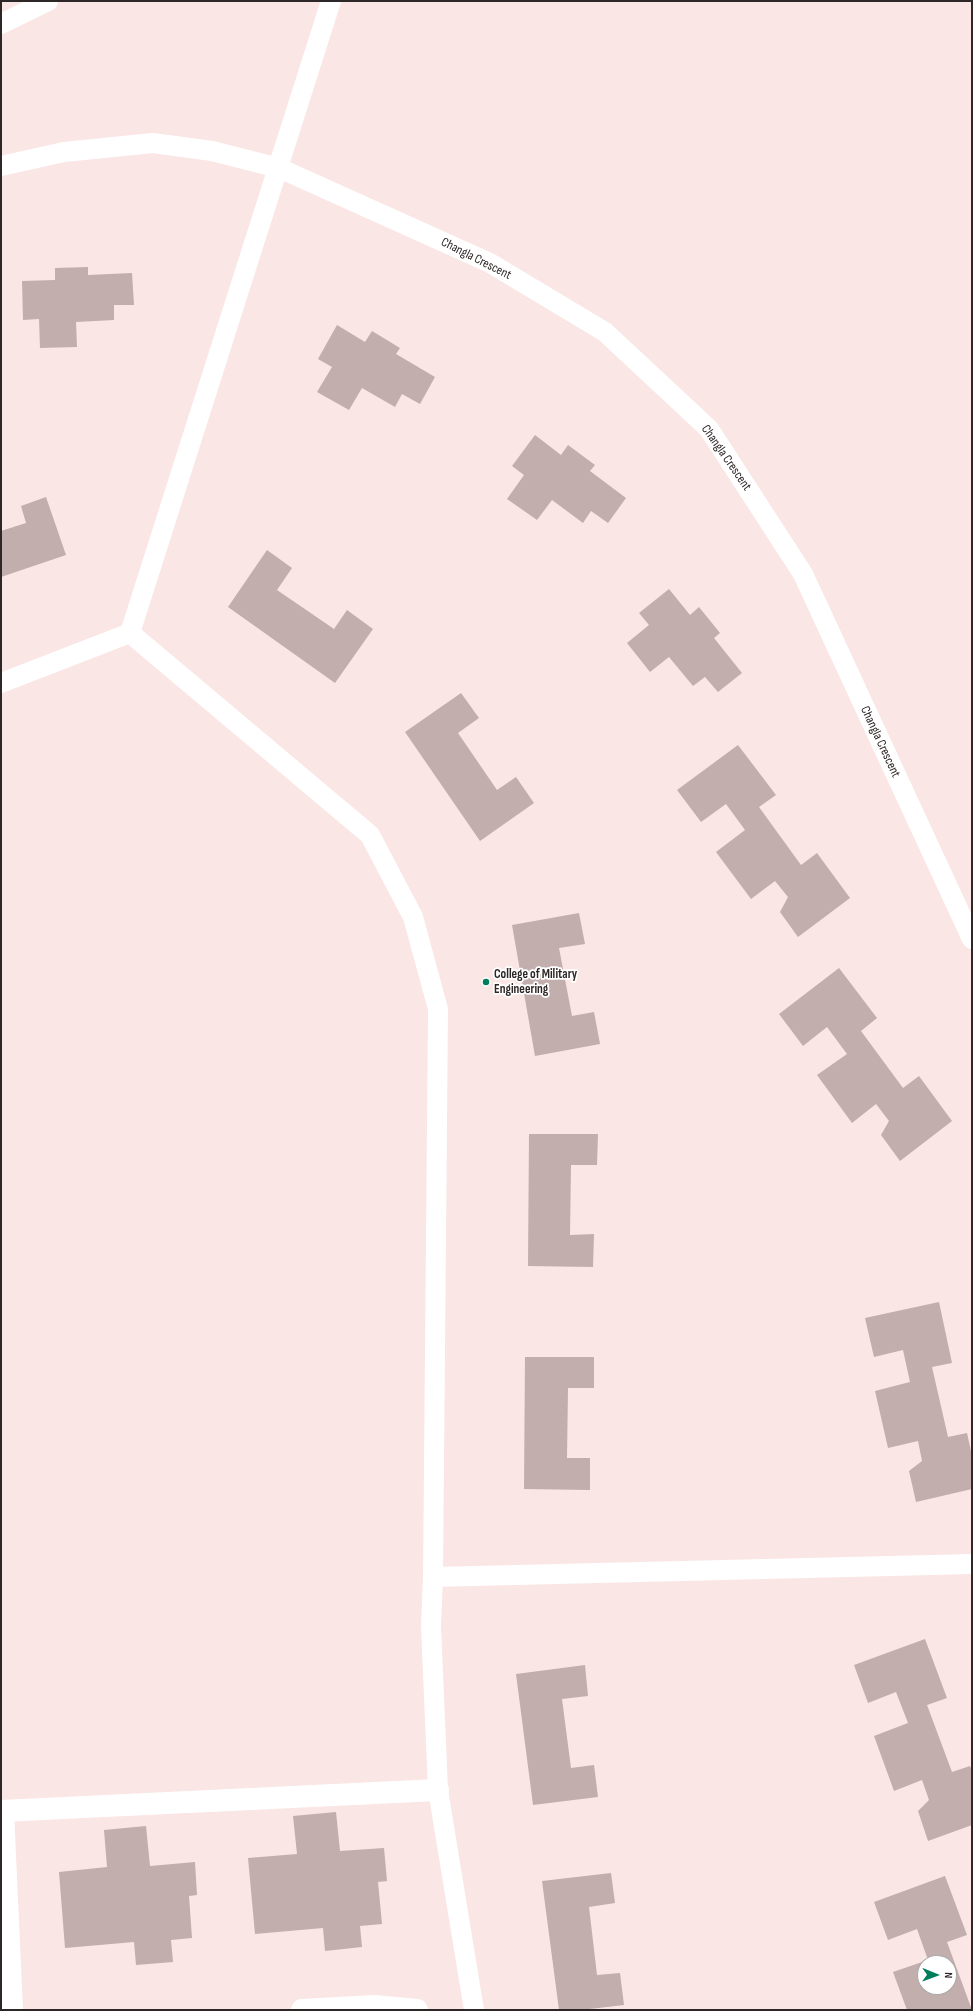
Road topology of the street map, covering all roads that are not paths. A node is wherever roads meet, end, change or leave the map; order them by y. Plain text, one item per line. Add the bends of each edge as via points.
1 (48, 1) edge
2 (331, 1) edge
3 (1, 24) edge
4 (1, 166) edge
5 (279, 168) junction
6 (130, 633) junction
7 (1, 683) edge
8 (972, 939) edge
9 (972, 1564) edge
10 (433, 1577) junction
11 (438, 1790) junction
12 (2, 1811) edge
13 (12, 2010) edge
14 (302, 2010) edge
15 (417, 2010) edge
16 (474, 2010) edge

1 - 3 lane
2 - 5 lane
4 - 5 lane, Changla Crescent via 64,152 152,143 212,151
5 - 6 lane
5 - 8 lane, Changla Crescent via 490,264 605,332 709,429 803,574
6 - 7 lane
6 - 10 lane via 370,836 413,917 438,1009
9 - 10 lane
10 - 11 lane via 431,1626
11 - 12 street
11 - 16 lane
12 - 13 street
14 - 15 street via 374,2006

